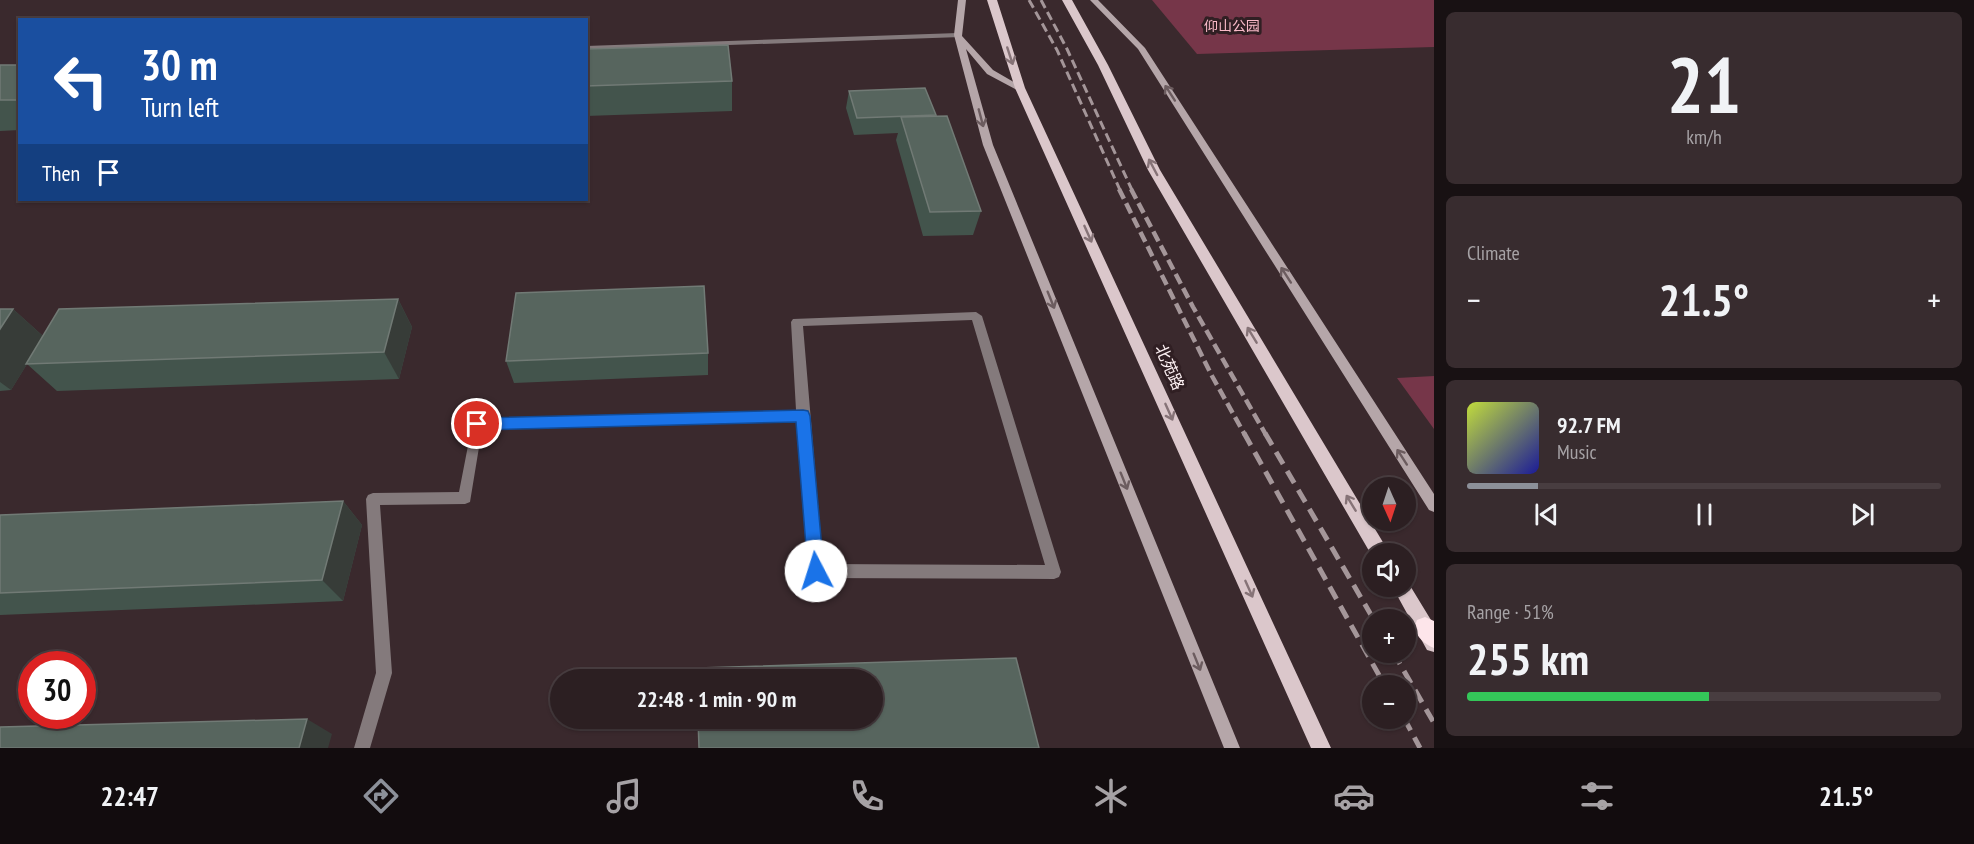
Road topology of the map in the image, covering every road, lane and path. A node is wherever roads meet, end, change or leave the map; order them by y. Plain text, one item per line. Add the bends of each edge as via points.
1 (962, 0) edge
2 (992, 0) edge
3 (1067, 0) edge
4 (1094, 0) edge
5 (958, 34) junction
6 (588, 48) edge
7 (1020, 88) junction
8 (803, 416) junction
9 (1434, 506) edge
10 (1374, 543) edge
11 (1408, 597) edge
12 (1431, 636) edge
13 (362, 748) edge
14 (1232, 748) edge
15 (1321, 748) edge

1 - 5 street
2 -> 7 main road, 北苑路
10 -> 3 main road via 1154,170
9 -> 4 street via 1141,48
5 - 6 street
5 - 7 street via 990,72
5 -> 14 street via 988,145
7 -> 15 main road, 北苑路
8 - 8 street via 816,571 1054,572 976,316 796,322
8 - 13 street via 477,424 465,498 373,499 384,673
11 - 12 main road

